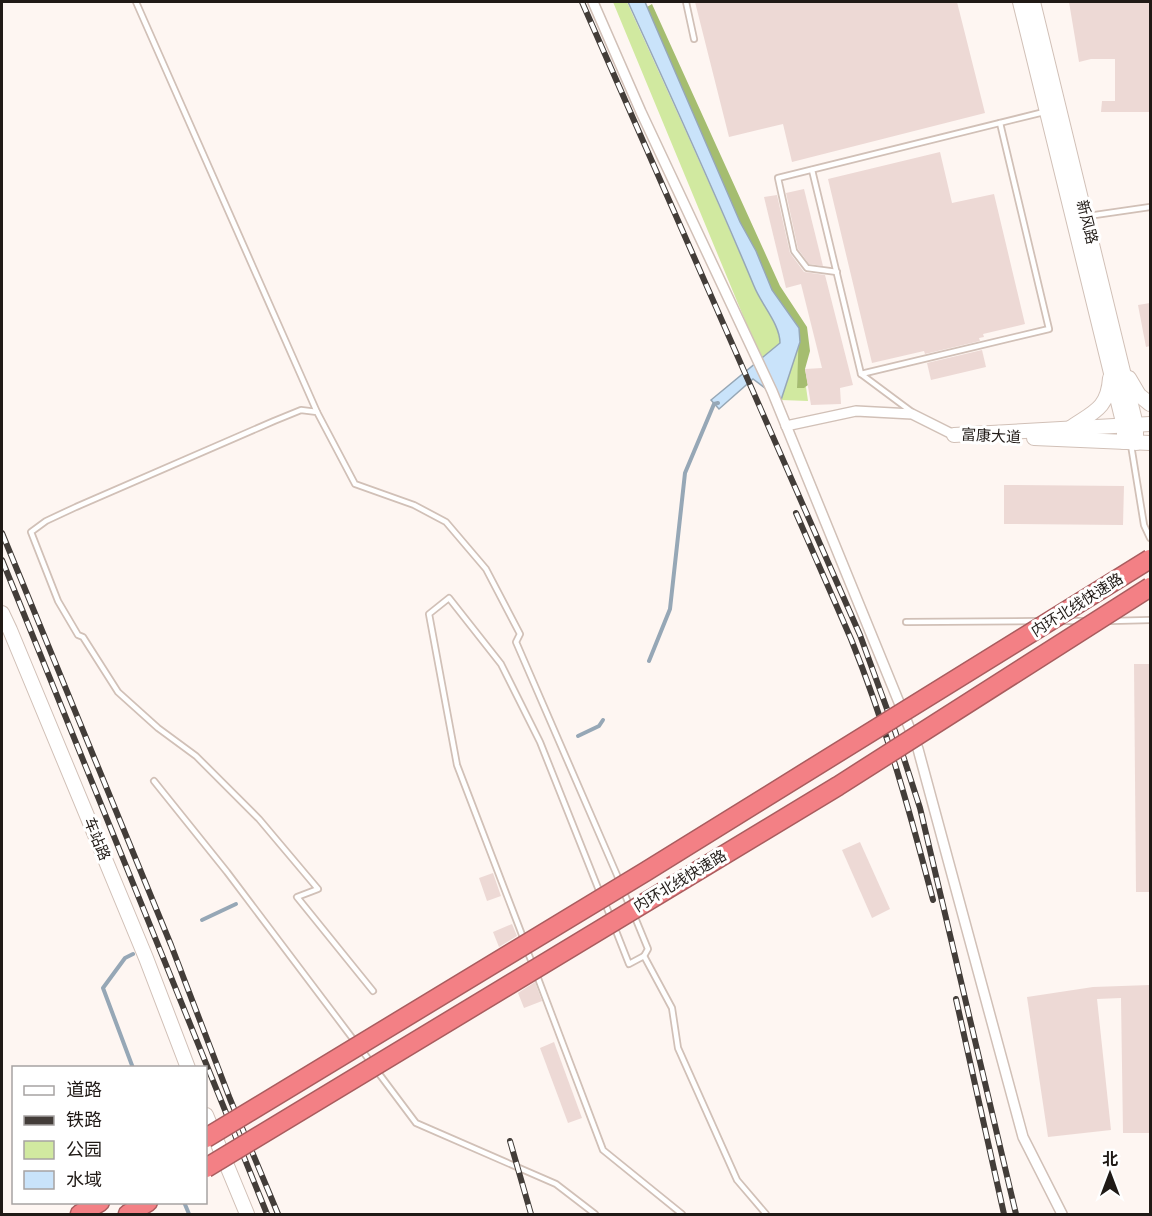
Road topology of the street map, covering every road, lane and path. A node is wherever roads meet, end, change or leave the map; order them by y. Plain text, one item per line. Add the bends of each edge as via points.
1 (136, 2) edge
2 (593, 2) edge
3 (686, 2) edge
4 (1020, 2) edge
5 (1033, 2) edge
6 (694, 39) dead end
7 (1047, 111) junction
8 (1000, 123) junction
9 (812, 170) junction
10 (1150, 207) edge
11 (1086, 217) junction
12 (837, 272) junction
13 (1116, 369) junction
14 (861, 374) junction
15 (1150, 404) edge
16 (317, 412) junction
17 (919, 418) junction
18 (1137, 425) edge
19 (786, 426) junction
20 (1070, 429) junction
21 (954, 435) junction
22 (1130, 443) junction
23 (1150, 443) edge
24 (1150, 538) edge
25 (1150, 559) edge
26 (1150, 587) edge
27 (2, 613) edge
28 (1150, 620) edge
29 (906, 622) dead end
30 (154, 782) dead end
31 (644, 956) junction
32 (373, 992) dead end
33 (187, 1066) edge
34 (207, 1117) edge
35 (207, 1137) edge
36 (207, 1167) edge
37 (98, 1204) edge
38 (146, 1204) edge
39 (80, 1215) edge
40 (128, 1215) edge
41 (247, 1215) edge
42 (595, 1215) edge
43 (682, 1215) edge
44 (766, 1215) edge
45 (1062, 1215) edge

1 - 16 lane
2 - 19 street
3 - 6 lane
4 - 7 main road, 新风路
5 - 11 main road, 新风路
7 - 8 lane
7 - 13 main road, 新风路
8 - 9 lane
8 - 14 lane via 1049,329
9 - 12 lane
9 - 12 lane via 778,178 794,251 807,268
10 - 11 lane
11 - 13 main road, 新风路
12 - 14 lane
13 - 15 main road
13 - 18 main road, 新风路
13 - 20 main road via 1101,406
14 - 17 lane
16 - 31 lane via 355,484 414,505 446,522 486,569 520,634 516,642 648,949
16 - 32 lane via 301,410 76,507 31,532 58,601 118,692 196,756 259,819 318,890 297,897
17 - 19 street via 912,414 856,411
17 - 21 street
18 - 20 main road, 富康大道
18 - 22 main road, 新风路
19 - 45 street via 918,749 1023,1137
20 - 21 main road, 富康大道
21 - 22 main road, 富康大道
22 - 23 main road, 富康大道
22 - 24 lane via 1144,525
25 - 35 highway, 内环北线快速路, bridge
26 - 36 highway, 内环北线快速路, bridge via 838,786
27 - 33 main road, 车站路
28 - 29 lane
30 - 42 lane via 227,872 416,1123 556,1184
31 - 43 lane via 629,964 540,742 501,664 449,598 429,614 457,765 603,1150
31 - 44 lane via 672,1008 678,1048 737,1180
34 - 41 main road
37 - 39 highway
38 - 40 highway

